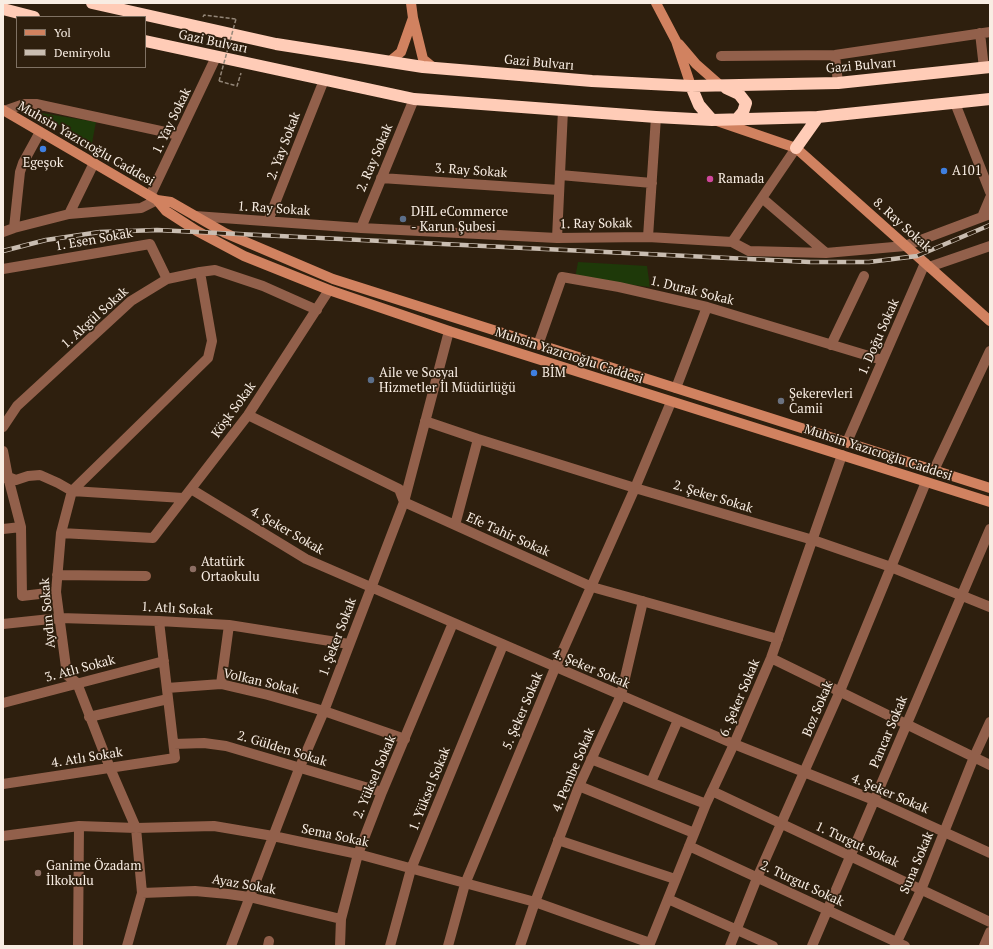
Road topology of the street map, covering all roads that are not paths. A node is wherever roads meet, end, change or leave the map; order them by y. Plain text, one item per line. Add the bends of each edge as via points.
1 (92, 3) edge
2 (411, 3) edge
3 (656, 3) edge
4 (3, 9) edge
5 (3, 15) edge
6 (16, 16) edge
7 (30, 16) edge
8 (413, 18) junction
9 (985, 32) edge
10 (146, 41) edge
11 (676, 41) junction
12 (835, 55) junction
13 (721, 56) dead end
14 (216, 57) junction
15 (389, 62) junction
16 (987, 67) edge
17 (434, 68) junction
18 (324, 80) junction
19 (838, 83) junction
20 (691, 86) junction
21 (720, 86) junction
22 (414, 98) junction
23 (990, 98) edge
24 (954, 103) junction
25 (4, 110) edge
26 (563, 110) junction
27 (656, 117) junction
28 (818, 117) junction
29 (737, 119) junction
30 (712, 120) junction
31 (40, 132) junction
32 (179, 135) junction
33 (796, 148) junction
34 (94, 163) junction
35 (560, 175) junction
36 (381, 178) junction
37 (652, 183) junction
38 (559, 190) junction
39 (990, 192) edge
40 (154, 198) junction
41 (762, 198) junction
42 (990, 198) edge
43 (69, 214) junction
44 (986, 215) edge
45 (195, 216) junction
46 (268, 221) junction
47 (14, 228) junction
48 (360, 228) junction
49 (3, 232) edge
50 (648, 237) junction
51 (556, 238) junction
52 (732, 242) junction
53 (906, 246) junction
54 (990, 246) edge
55 (826, 252) junction
56 (927, 265) junction
57 (3, 269) edge
58 (200, 272) junction
59 (864, 276) dead end
60 (167, 279) junction
61 (333, 279) junction
62 (329, 290) junction
63 (707, 306) junction
64 (317, 310) junction
65 (990, 322) edge
66 (449, 331) junction
67 (538, 345) junction
68 (831, 345) junction
69 (990, 351) edge
70 (882, 360) junction
71 (676, 388) junction
72 (671, 402) junction
73 (248, 415) junction
74 (425, 421) junction
75 (3, 427) edge
76 (478, 439) junction
77 (847, 442) junction
78 (3, 451) edge
79 (842, 455) junction
80 (934, 470) junction
81 (5, 477) edge
82 (926, 482) junction
83 (635, 488) junction
84 (990, 488) edge
85 (191, 489) junction
86 (72, 492) junction
87 (183, 498) junction
88 (404, 502) junction
89 (990, 502) edge
90 (21, 526) junction
91 (455, 526) junction
92 (3, 529) edge
93 (990, 529) edge
94 (61, 533) junction
95 (813, 540) junction
96 (891, 567) junction
97 (57, 575) junction
98 (146, 576) dead end
99 (370, 587) junction
100 (592, 587) junction
101 (56, 592) junction
102 (962, 596) junction
103 (643, 601) junction
104 (990, 607) edge
105 (60, 618) junction
106 (159, 620) junction
107 (3, 624) edge
108 (453, 624) junction
109 (229, 625) junction
110 (778, 639) junction
111 (348, 644) junction
112 (503, 645) junction
113 (771, 658) junction
114 (164, 661) junction
115 (555, 668) junction
116 (77, 683) junction
117 (221, 684) junction
118 (167, 688) junction
119 (840, 691) junction
120 (622, 695) junction
121 (168, 699) junction
122 (3, 703) edge
123 (324, 711) junction
124 (89, 717) junction
125 (678, 720) junction
126 (990, 722) edge
127 (906, 724) junction
128 (405, 739) junction
129 (174, 744) junction
130 (734, 744) junction
131 (974, 757) junction
132 (591, 759) junction
133 (990, 765) edge
134 (110, 768) junction
135 (299, 769) junction
136 (805, 772) junction
137 (651, 782) junction
138 (3, 784) edge
139 (579, 786) junction
140 (712, 791) junction
141 (382, 792) junction
142 (874, 800) junction
143 (706, 804) junction
144 (782, 824) junction
145 (79, 826) junction
146 (136, 828) junction
147 (944, 832) junction
148 (694, 833) junction
149 (3, 836) edge
150 (272, 836) junction
151 (558, 840) junction
152 (689, 846) junction
153 (990, 853) edge
154 (358, 854) junction
155 (850, 856) junction
156 (411, 868) junction
157 (757, 878) junction
158 (675, 879) junction
159 (465, 884) junction
160 (921, 890) junction
161 (142, 893) junction
162 (249, 897) junction
163 (668, 899) junction
164 (535, 902) junction
165 (827, 910) junction
166 (341, 919) junction
167 (990, 922) edge
168 (737, 930) junction
169 (990, 932) edge
170 (650, 944) edge
171 (898, 945) edge
172 (78, 946) edge
173 (127, 946) edge
174 (230, 946) edge
175 (340, 946) edge
176 (390, 946) edge
177 (448, 946) edge
178 (520, 946) edge
179 (730, 946) edge
180 (773, 946) edge
181 (812, 946) edge
182 (984, 946) edge

1 - 15 highway, Gazi Bulvarı via 276,44
2 - 8 street
3 - 11 street
4 - 7 highway
5 - 6 highway
8 - 15 street via 401,52
8 - 17 street via 423,59
9 - 12 street
9 - 16 street
10 - 14 highway, Gazi Bulvarı
11 - 20 street
11 - 21 street
12 - 13 street
12 - 19 street
14 - 18 highway, Gazi Bulvarı
14 - 32 street, 1. Yay Sokak
15 - 17 highway, Gazi Bulvarı
16 - 19 highway, Gazi Bulvarı
17 - 20 highway, Gazi Bulvarı
18 - 22 highway, Gazi Bulvarı
18 - 46 street, 2. Yay Sokak
19 - 21 highway, Gazi Bulvarı
20 - 21 highway, Gazi Bulvarı
20 - 30 highway via 699,105
21 - 29 highway via 739,94 746,103
22 - 26 highway, Gazi Bulvarı
22 - 36 street, 2. Ray Sokak
23 - 24 highway, Gazi Bulvarı
24 - 28 highway, Gazi Bulvarı
24 - 39 street
25 - 31 street, Muhsin Yazıcıoğlu Caddesi
25 - 32 street via 24,104 36,104
26 - 27 highway, Gazi Bulvarı
26 - 35 street
27 - 30 highway, Gazi Bulvarı
27 - 37 street
28 - 29 highway, Gazi Bulvarı
28 - 33 highway
29 - 30 highway, Gazi Bulvarı
30 - 33 street
31 - 34 street, Muhsin Yazıcıoğlu Caddesi
31 - 47 street via 20,172
32 - 40 street, 1. Yay Sokak
33 - 41 street
33 - 53 street, 8. Ray Sokak
34 - 40 street, Muhsin Yazıcıoğlu Caddesi
34 - 43 street
35 - 37 street
35 - 38 street
36 - 38 street, 3. Ray Sokak
36 - 48 street, 2. Ray Sokak
37 - 50 street
38 - 51 street
40 - 43 street, 1. Esen Sokak via 140,208
40 - 45 street, Muhsin Yazıcıoğlu Caddesi via 171,202
40 - 62 street, Muhsin Yazıcıoğlu Caddesi via 166,211 197,232 244,256
41 - 52 street
41 - 55 street
42 - 44 street
43 - 47 street, 1. Esen Sokak
44 - 53 street, 1. Ray Sokak
45 - 46 street, 1. Ray Sokak
45 - 61 street, Muhsin Yazıcıoğlu Caddesi via 225,233
46 - 48 street, 1. Ray Sokak
47 - 49 street, 1. Esen Sokak
48 - 51 street, 1. Ray Sokak
50 - 51 street, 1. Ray Sokak
50 - 52 street, 1. Ray Sokak
52 - 55 street, 1. Ray Sokak via 749,251
53 - 55 street, 1. Ray Sokak
53 - 56 street, 8. Ray Sokak
54 - 56 street
56 - 65 street, 8. Ray Sokak
56 - 70 street, 1. Doğu Sokak
57 - 60 street, 1. Esen Sokak via 150,244
58 - 60 street, 1. Akgül Sokak
58 - 64 street, 1. Akgül Sokak via 215,270 263,286
58 - 86 street via 212,341 208,358
59 - 68 street
60 - 75 street, 1. Akgül Sokak via 131,301 17,406
61 - 62 street
61 - 67 street, Muhsin Yazıcıoğlu Caddesi
62 - 64 street, Köşk Sokak
62 - 66 street, Muhsin Yazıcıoğlu Caddesi
63 - 67 street, 1. Durak Sokak via 562,277
63 - 68 street, 1. Durak Sokak
63 - 71 street
64 - 73 street, Köşk Sokak
66 - 72 street, Muhsin Yazıcıoğlu Caddesi
66 - 74 street, 1. Şeker Sokak
67 - 71 street, Muhsin Yazıcıoğlu Caddesi
68 - 70 street, 1. Durak Sokak
69 - 80 street
70 - 77 street, 1. Doğu Sokak
71 - 77 street, Muhsin Yazıcıoğlu Caddesi
72 - 79 street, Muhsin Yazıcıoğlu Caddesi
72 - 83 street, 5. Şeker Sokak
73 - 85 street, Köşk Sokak
73 - 88 street via 399,489
74 - 76 street, 2. Şeker Sokak
74 - 88 street, 1. Şeker Sokak
76 - 83 street, 2. Şeker Sokak
76 - 91 street
77 - 79 street
77 - 80 street, Muhsin Yazıcıoğlu Caddesi
78 - 81 street
79 - 82 street, Muhsin Yazıcıoğlu Caddesi
79 - 95 street, 6. Şeker Sokak
80 - 84 street, Muhsin Yazıcıoğlu Caddesi
81 - 86 street via 16,480 40,475
81 - 90 street
82 - 89 street, Muhsin Yazıcıoğlu Caddesi
82 - 96 street, Boz Sokak
83 - 95 street, 2. Şeker Sokak
83 - 100 street, 5. Şeker Sokak
85 - 87 street, Köşk Sokak
85 - 99 street, 4. Şeker Sokak via 306,559
86 - 87 street
86 - 94 street, Aydın Sokak
87 - 94 street, Köşk Sokak via 153,538
88 - 91 street, Efe Tahir Sokak
88 - 99 street, 1. Şeker Sokak
90 - 92 street
90 - 101 street via 22,596
91 - 100 street, Efe Tahir Sokak
93 - 102 street, Pancar Sokak
94 - 97 street, Aydın Sokak
95 - 96 street, 2. Şeker Sokak
95 - 110 street, 6. Şeker Sokak
96 - 102 street, 2. Şeker Sokak
96 - 119 street, Boz Sokak
97 - 98 street
97 - 101 street, Aydın Sokak
99 - 108 street, 4. Şeker Sokak
99 - 111 street, 1. Şeker Sokak
100 - 103 street, Efe Tahir Sokak
100 - 115 street, 5. Şeker Sokak
101 - 105 street, Aydın Sokak
102 - 104 street, 2. Şeker Sokak
102 - 127 street, Pancar Sokak
103 - 110 street, Efe Tahir Sokak
103 - 120 street, 4. Pembe Sokak
105 - 106 street, 1. Atlı Sokak
105 - 107 street, 1. Atlı Sokak
105 - 116 street, Aydın Sokak via 67,675
106 - 109 street, 1. Atlı Sokak
106 - 114 street
108 - 112 street, 4. Şeker Sokak
108 - 128 street, 2. Yüksel Sokak
109 - 111 street, 1. Atlı Sokak
109 - 117 street
110 - 113 street, 6. Şeker Sokak
111 - 123 street, 1. Şeker Sokak
112 - 115 street, 4. Şeker Sokak
112 - 156 street, 1. Yüksel Sokak
113 - 119 street
113 - 130 street, 6. Şeker Sokak
114 - 116 street, 3. Atlı Sokak
114 - 118 street
115 - 120 street, 4. Şeker Sokak
115 - 159 street, 5. Şeker Sokak
116 - 122 street, 3. Atlı Sokak
116 - 124 street, Aydın Sokak
117 - 118 street, Volkan Sokak
117 - 123 street, Volkan Sokak
118 - 121 street
119 - 127 street
119 - 136 street, Boz Sokak
120 - 125 street, 4. Şeker Sokak
120 - 132 street, 4. Pembe Sokak
121 - 124 street
121 - 129 street
123 - 128 street, Volkan Sokak
123 - 135 street, 1. Şeker Sokak
124 - 134 street, Aydın Sokak
125 - 130 street, 4. Şeker Sokak
125 - 137 street
126 - 131 street, Suna Sokak
127 - 131 street
127 - 142 street, Pancar Sokak
128 - 141 street, 2. Yüksel Sokak
129 - 134 street, 4. Atlı Sokak via 175,758
129 - 135 street, 2. Gülden Sokak via 204,743 226,746
130 - 136 street, 4. Şeker Sokak
130 - 140 street, 6. Şeker Sokak
131 - 133 street
131 - 147 street, Suna Sokak
132 - 137 street
132 - 139 street, 4. Pembe Sokak
134 - 138 street, 4. Atlı Sokak
134 - 146 street, Aydın Sokak
135 - 141 street, 2. Gülden Sokak
135 - 150 street, 1. Şeker Sokak
136 - 142 street, 4. Şeker Sokak
136 - 144 street, Boz Sokak
137 - 143 street
139 - 148 street
139 - 151 street, 4. Pembe Sokak
140 - 143 street, 6. Şeker Sokak
140 - 144 street, 1. Turgut Sokak
141 - 154 street, 2. Yüksel Sokak
142 - 147 street, 4. Şeker Sokak
142 - 155 street, Pancar Sokak
143 - 148 street, 6. Şeker Sokak
144 - 155 street, 1. Turgut Sokak
144 - 157 street, Boz Sokak
145 - 146 street, Sema Sokak
145 - 149 street, Sema Sokak
145 - 172 street
146 - 150 street, Sema Sokak via 214,826
146 - 161 street, Aydın Sokak
147 - 153 street, 4. Şeker Sokak
147 - 160 street, Suna Sokak
148 - 152 street, 6. Şeker Sokak
150 - 154 street, Sema Sokak
150 - 162 street, 1. Şeker Sokak
151 - 158 street
151 - 164 street, 4. Pembe Sokak
152 - 157 street, 2. Turgut Sokak
152 - 158 street, 6. Şeker Sokak
154 - 156 street, Sema Sokak
154 - 166 street, 2. Yüksel Sokak
155 - 160 street, 1. Turgut Sokak
155 - 165 street, Pancar Sokak
156 - 159 street, Sema Sokak
156 - 176 street, 1. Yüksel Sokak
157 - 165 street, 2. Turgut Sokak
157 - 168 street, Boz Sokak
158 - 163 street, 6. Şeker Sokak
159 - 164 street, Sema Sokak
159 - 177 street, 5. Şeker Sokak
160 - 167 street, 1. Turgut Sokak
160 - 171 street, Suna Sokak
161 - 162 street, Ayaz Sokak via 196,891
161 - 173 street, Aydın Sokak
162 - 166 street, Ayaz Sokak
162 - 174 street, 1. Şeker Sokak
163 - 168 street
163 - 170 street, 6. Şeker Sokak
164 - 170 street, Sema Sokak
164 - 178 street, 4. Pembe Sokak
165 - 171 street, 2. Turgut Sokak
165 - 181 street, Pancar Sokak
166 - 175 street, 2. Yüksel Sokak
168 - 179 street, Boz Sokak
168 - 180 street
169 - 182 street

